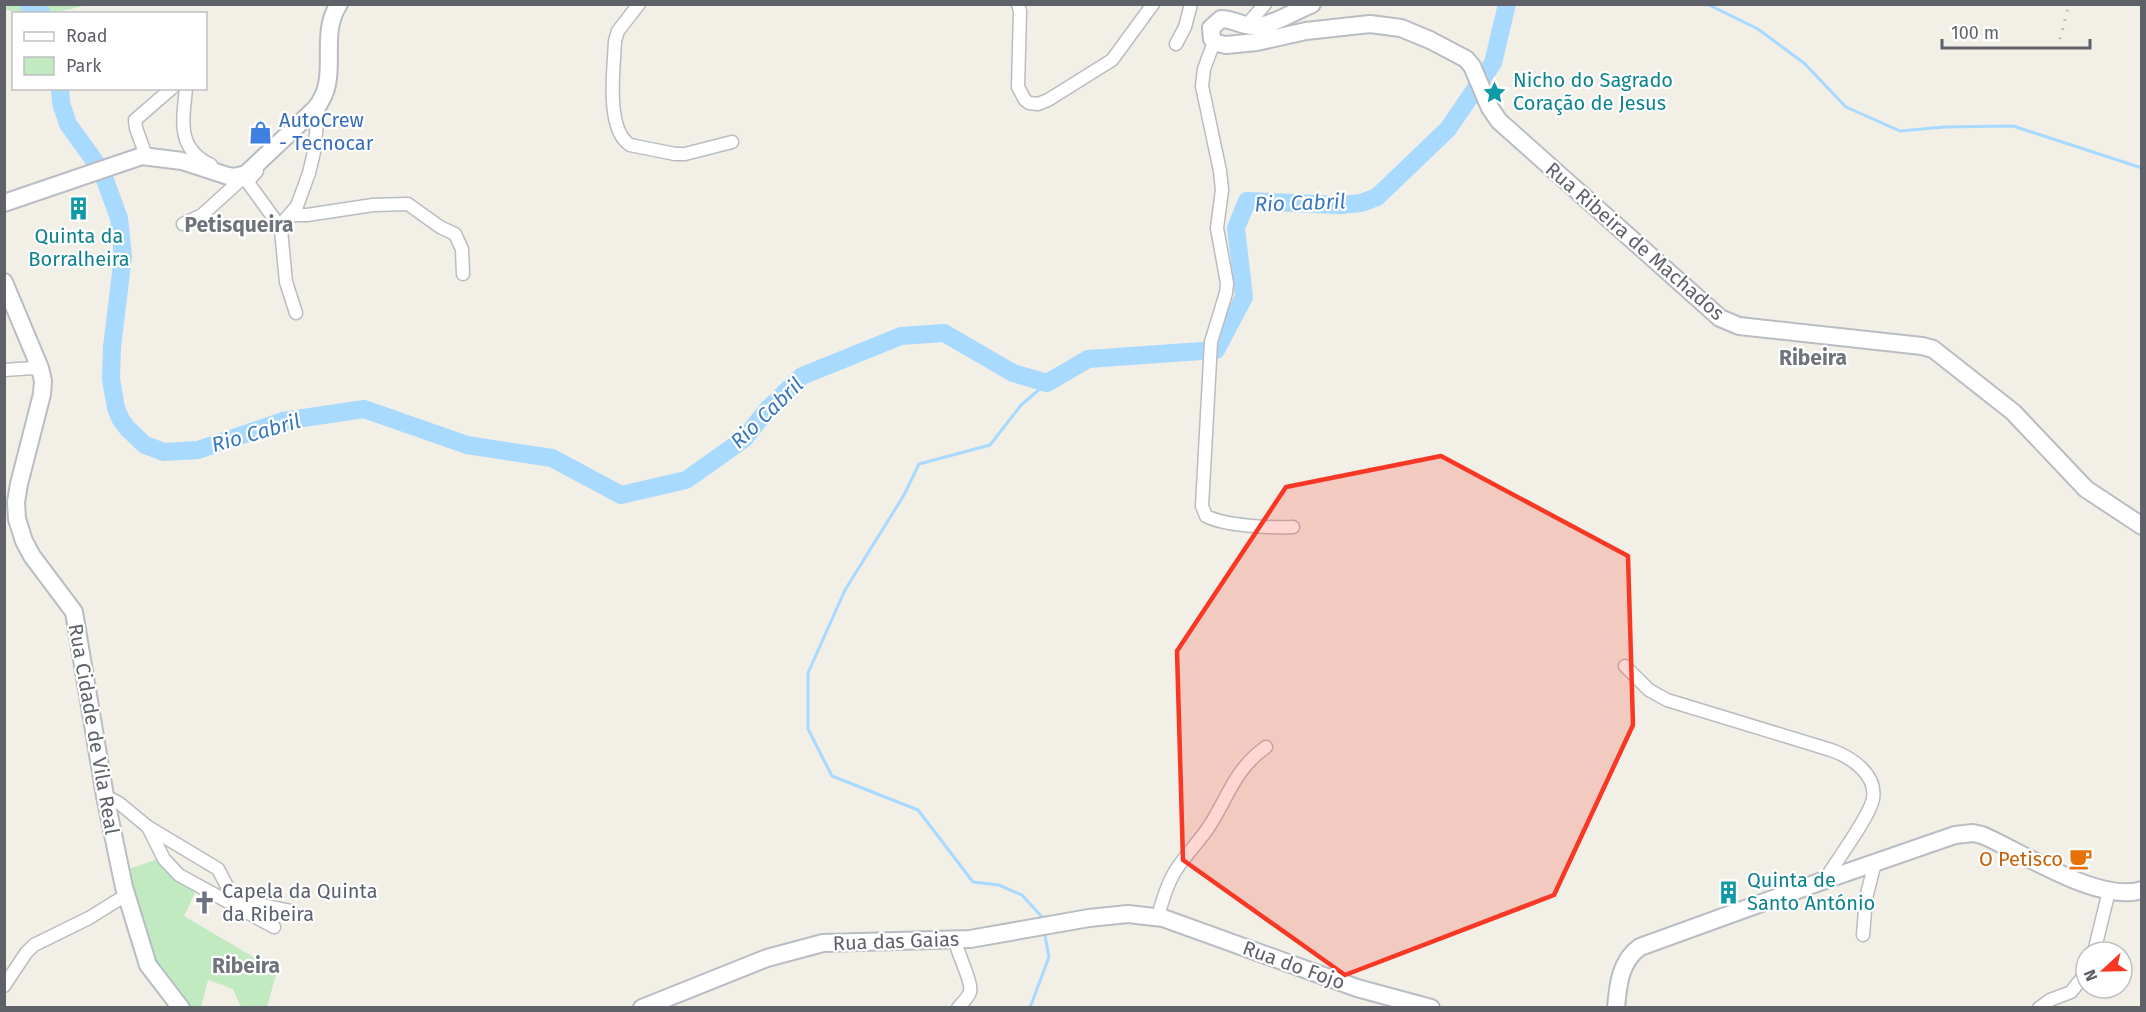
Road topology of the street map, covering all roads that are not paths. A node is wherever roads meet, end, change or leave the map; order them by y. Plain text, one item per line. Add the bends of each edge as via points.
1 (330, 4) edge
2 (339, 4) edge
3 (639, 4) edge
4 (1018, 4) edge
5 (1153, 4) edge
6 (1191, 4) edge
7 (1265, 4) edge
8 (1312, 4) edge
9 (330, 23) junction
10 (1246, 26) junction
11 (1214, 42) junction
12 (1176, 44) dead end
13 (170, 90) edge
14 (186, 90) edge
15 (320, 104) junction
16 (732, 141) dead end
17 (267, 155) junction
18 (141, 157) junction
19 (249, 172) junction
20 (4, 203) edge
21 (291, 215) junction
22 (183, 224) dead end
23 (281, 228) junction
24 (463, 274) dead end
25 (4, 282) edge
26 (296, 314) dead end
27 (4, 370) edge
28 (41, 372) junction
29 (2142, 526) edge
30 (1293, 527) dead end
31 (1625, 666) dead end
32 (1266, 747) dead end
33 (105, 796) junction
34 (148, 826) junction
35 (1875, 862) junction
36 (1825, 880) junction
37 (2142, 890) edge
38 (2109, 891) junction
39 (126, 895) junction
40 (291, 911) dead end
41 (1158, 917) junction
42 (273, 927) dead end
43 (1863, 935) dead end
44 (955, 940) junction
45 (2097, 940) edge
46 (4, 986) edge
47 (2074, 988) edge
48 (181, 1008) edge
49 (642, 1008) edge
50 (958, 1008) edge
51 (1431, 1008) edge
52 (1616, 1008) edge
53 (2039, 1008) edge

1 - 9 street
2 - 9 street
3 - 16 street via 615,41 614,110 624,141 675,154
4 - 5 street via 1017,87 1024,100 1033,104 1048,100 1112,60
6 - 12 street
7 - 10 street
8 - 10 street via 1263,25
9 - 15 street via 328,83
10 - 11 street via 1228,19 1218,20 1210,30
11 - 29 street, Rua Ribeira de Machados via 1247,44 1306,31 1381,25 1401,28 1464,57 1499,121 1723,319 1746,327 1934,349 2013,411 2080,484
11 - 30 street via 1202,86 1220,171 1217,228 1227,283 1210,350 1203,513 1222,521
13 - 18 street via 135,120
14 - 19 street via 184,130 192,152 226,172
15 - 17 street
15 - 21 street via 309,173
17 - 19 street
17 - 23 street via 249,183
18 - 19 street via 186,161 232,177
18 - 20 street
19 - 22 street via 202,215
21 - 23 street
21 - 24 street via 373,205 411,205 455,234 462,249
23 - 26 street via 286,282
25 - 28 street, Rua Cidade de Vila Real
27 - 28 street
28 - 33 street, Rua Cidade de Vila Real via 42,394 19,484 17,519 32,556 74,612
31 - 36 street via 1649,690 1667,700 1831,750 1859,766 1868,777 1872,800
32 - 41 street via 1239,772 1207,829 1177,868
33 - 34 street via 119,802
33 - 39 street, Rua Cidade de Vila Real
34 - 40 street via 218,869 232,893
34 - 42 street via 164,859 179,874
35 - 36 street
35 - 38 street via 1973,833
35 - 43 street via 1866,898
36 - 52 street via 1640,947 1624,965
37 - 38 street
38 - 45 street
39 - 46 street via 34,945
39 - 48 street, Rua Cidade de Vila Real via 148,965
41 - 44 street, Rua das Gaias via 1114,915
41 - 51 street, Rua do Fojo via 1357,988
44 - 49 street, Rua das Gaias via 838,942 806,947 740,967
44 - 50 street via 971,987
47 - 53 street

